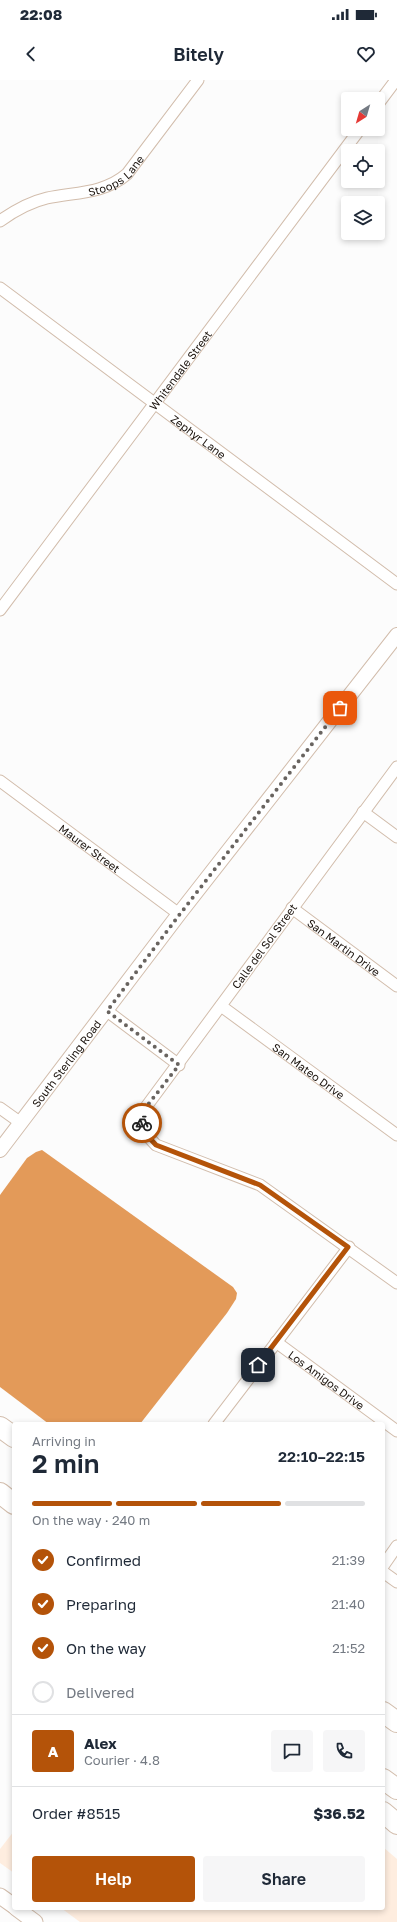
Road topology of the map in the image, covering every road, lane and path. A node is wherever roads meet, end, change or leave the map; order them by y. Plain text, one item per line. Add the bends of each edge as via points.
1 (198, 80) edge
2 (396, 80) edge
3 (385, 95) edge
4 (355, 136) edge
5 (0, 221) edge
6 (0, 288) edge
7 (155, 404) junction
8 (397, 584) edge
9 (0, 610) edge
10 (397, 635) edge
11 (397, 767) edge
12 (0, 781) edge
13 (364, 812) junction
14 (397, 837) edge
15 (292, 908) junction
16 (180, 914) junction
17 (397, 986) edge
18 (221, 1006) junction
19 (107, 1011) junction
20 (179, 1065) junction
21 (0, 1108) edge
22 (21, 1123) junction
23 (397, 1135) edge
24 (0, 1150) edge
25 (348, 1247) junction
26 (397, 1283) edge
27 (276, 1342) junction
28 (216, 1422) edge
29 (385, 1422) edge
30 (385, 1422) edge
31 (0, 1427) edge
32 (397, 1431) edge
33 (12, 1436) edge
34 (0, 1494) edge
35 (12, 1503) edge
36 (397, 1546) edge
37 (385, 1563) edge
38 (385, 1573) edge
39 (397, 1582) edge
40 (385, 1705) edge
41 (397, 1711) edge
42 (385, 1713) edge
43 (397, 1722) edge
44 (385, 1780) edge
45 (397, 1789) edge
46 (385, 1814) edge
47 (397, 1824) edge
48 (0, 1896) edge
49 (12, 1905) edge
50 (19, 1910) edge
51 (35, 1922) edge

1 - 5 street, Stoops Lane via 127,174 118,182 86,192 46,198 23,207
2 - 3 street
4 - 7 street, Whitendale Street
6 - 7 street, Zephyr Lane
7 - 8 street, Zephyr Lane
7 - 9 street, Whitendale Street
10 - 16 street, South Sterling Road
11 - 13 street, Calle del Sol Street
12 - 16 street, Maurer Street
13 - 14 street
13 - 15 street, Calle del Sol Street
15 - 17 street, San Martin Drive
15 - 18 street, Calle del Sol Street
16 - 19 street, South Sterling Road
18 - 20 street, Calle del Sol Street
18 - 23 street, San Mateo Drive
19 - 20 street
19 - 22 street, South Sterling Road
20 - 25 street, Calle del Sol Street via 143,1111 142,1130 156,1145 260,1185
21 - 22 street
22 - 24 street, South Sterling Road
25 - 26 street
25 - 27 street
27 - 28 street
27 - 30 street, Los Amigos Drive
29 - 32 street, Los Amigos Drive
31 - 33 highway
34 - 35 highway
36 - 37 street
38 - 39 street
40 - 41 highway
42 - 43 highway
44 - 45 highway
46 - 47 highway
48 - 49 main road
50 - 51 main road

